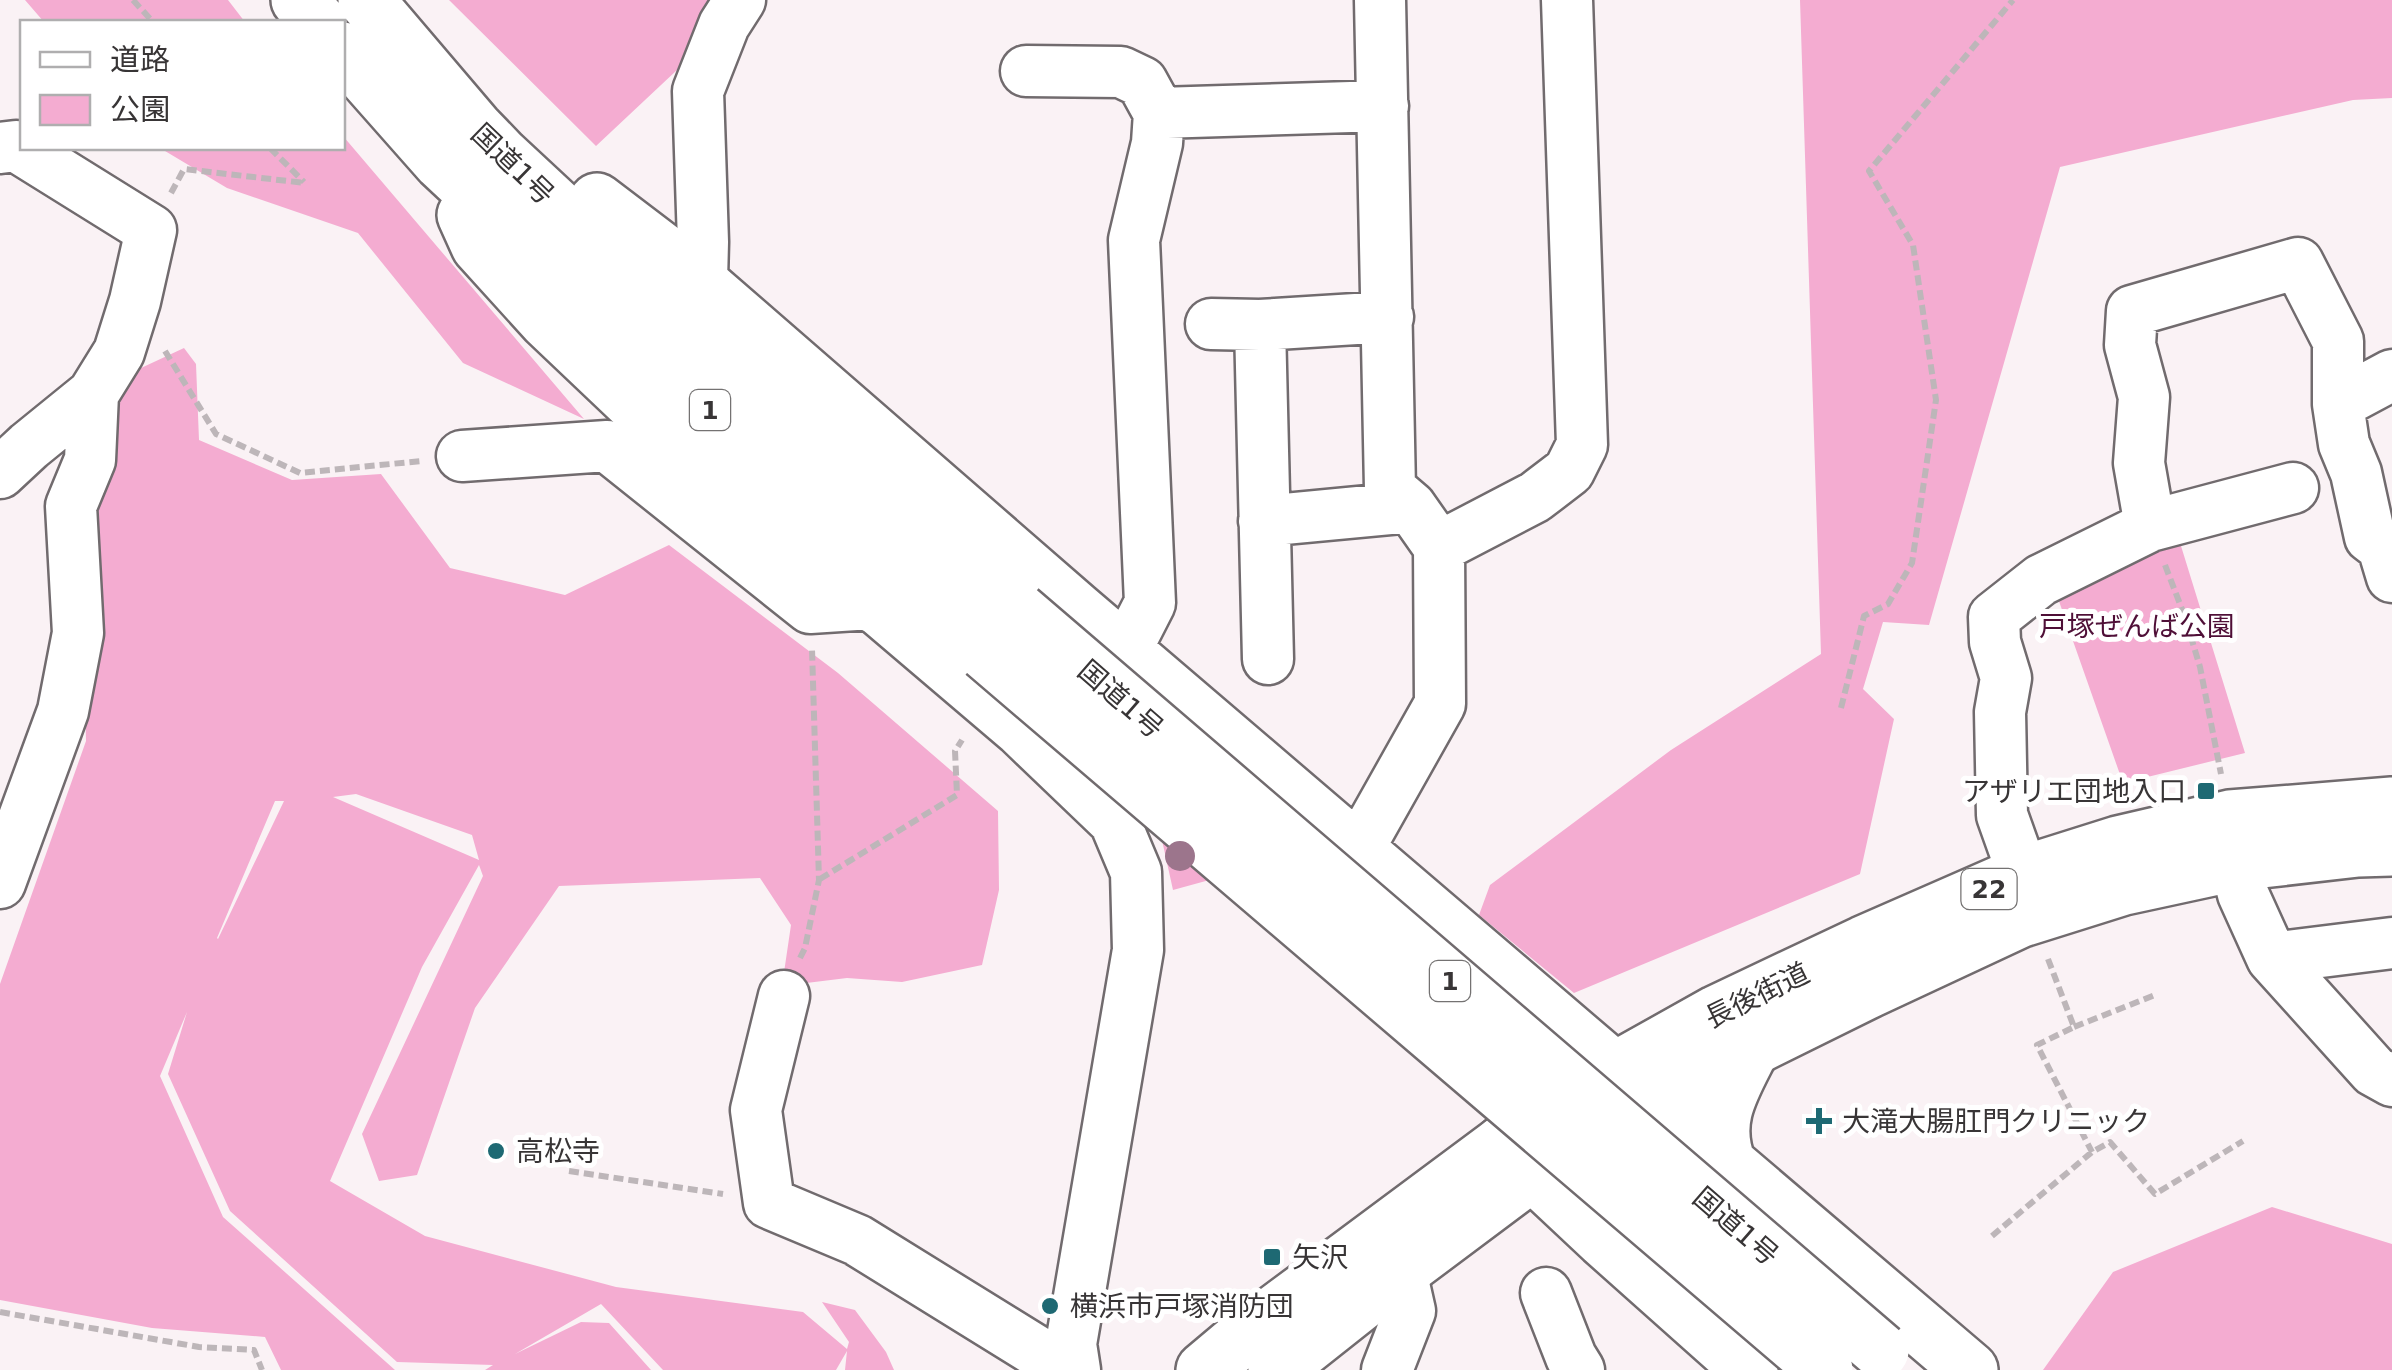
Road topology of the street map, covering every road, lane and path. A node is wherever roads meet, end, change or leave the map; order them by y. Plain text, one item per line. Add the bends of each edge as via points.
1 (133, 0) edge
2 (299, 0) edge
3 (366, 0) edge
4 (740, 0) edge
5 (1380, 0) edge
6 (1567, 0) edge
7 (2013, 0) edge
8 (151, 20) edge
9 (317, 20) edge
10 (345, 52) edge
11 (1026, 71) dead end
12 (1383, 106) junction
13 (1159, 113) junction
14 (458, 145) junction
15 (22, 150) edge
16 (272, 150) edge
17 (184, 169) dead end
18 (702, 281) junction
19 (135, 301) junction
20 (1388, 317) junction
21 (1211, 324) dead end
22 (1260, 325) junction
23 (2392, 375) edge
24 (94, 394) junction
25 (2338, 404) junction
26 (462, 456) joint
27 (0, 473) edge
28 (2294, 488) dead end
29 (1411, 507) junction
30 (1264, 520) junction
31 (2150, 526) junction
32 (1439, 548) junction
33 (2392, 577) edge
34 (871, 604) junction
35 (810, 608) junction
36 (2185, 618) dead end
37 (1002, 632) junction
38 (1115, 639) junction
39 (1268, 659) dead end
40 (1841, 708) dead end
41 (1020, 730) junction
42 (955, 751) dead end
43 (2222, 781) dead end
44 (2392, 805) edge
45 (1359, 848) junction
46 (2392, 848) edge
47 (2235, 863) junction
48 (2024, 874) junction
49 (820, 880) junction
50 (0, 882) edge
51 (2392, 943) edge
52 (2042, 944) dead end
53 (2272, 958) junction
54 (2154, 994) dead end
55 (784, 996) joint
56 (2074, 1027) junction
57 (1752, 1048) junction
58 (2392, 1081) edge
59 (1636, 1086) junction
60 (2242, 1141) dead end
61 (2092, 1152) junction
62 (1517, 1158) junction
63 (569, 1171) dead end
64 (1735, 1171) junction
65 (722, 1194) dead end
66 (1992, 1236) dead end
67 (1622, 1256) junction
68 (1406, 1291) junction
69 (1546, 1293) dead end
70 (0, 1312) edge
71 (1892, 1361) edge
72 (262, 1370) edge
73 (1067, 1370) edge
74 (1074, 1370) edge
75 (1204, 1370) edge
76 (1276, 1370) edge
77 (1388, 1370) edge
78 (1579, 1370) edge
79 (1750, 1370) edge
80 (1825, 1370) edge
81 (1970, 1370) edge

1 - 8 path
2 - 9 main road
3 - 14 main road, 国道1号 / 1
4 - 18 street via 698,91
5 - 12 street
6 - 32 street via 1582,445 1569,471 1535,497
7 - 40 path via 1869,171 1913,246 1936,400 1912,563 1888,604 1864,616
10 - 14 main road, 国道1号 / 1
11 - 13 street via 1120,72 1142,82
12 - 13 street
12 - 20 street
13 - 38 street via 1134,240 1150,603
14 - 18 main road via 535,154
14 - 34 main road via 479,246 646,416
14 - 37 main road, 国道1号 / 1 via 637,346 864,548
15 - 19 street via 151,230
16 - 17 path via 305,183
18 - 38 street
19 - 24 street via 120,352
19 - 26 path via 216,434 300,474
20 - 22 street
20 - 29 street via 1390,489
21 - 22 street
22 - 30 street
23 - 25 street
24 - 27 street
24 - 50 street via 90,460 71,506 78,633 62,711
25 - 31 street via 2338,342 2298,262 2132,311 2130,345 2144,396 2139,463
25 - 33 street via 2370,536 2383,547
26 - 35 street via 607,446
28 - 31 street
29 - 30 street
29 - 32 street
30 - 39 street
31 - 48 street via 2042,580 1994,616 2006,678 2002,814
32 - 45 street via 1440,704
34 - 35 street
34 - 41 street
35 - 49 path
36 - 43 path
37 - 71 main road, 国道1号 / 1, bridge
37 - 80 main road, 国道1号 / 1, bridge
38 - 41 street
38 - 45 street
41 - 74 street via 1115,822 1136,872 1138,950 1071,1344
42 - 49 path via 957,795
44 - 48 main road, 長後街道 / 22 via 2230,818
45 - 59 street
46 - 47 main road, 長後街道 / 22
47 - 53 street
47 - 57 main road, 長後街道 / 22 via 2124,887 2020,920
48 - 59 main road, 長後街道 / 22 via 1717,1012
49 - 55 path
51 - 53 street
52 - 56 path
53 - 58 street via 2374,1071
54 - 56 path
55 - 73 street via 756,1110 769,1203 857,1240
56 - 61 path via 2037,1045
57 - 59 main road, 長後街道 / 22
57 - 64 main road via 1720,1129
59 - 62 main road, 長後街道 / 22
59 - 64 main road
60 - 61 path via 2155,1194 2110,1142
61 - 66 path
62 - 67 main road
62 - 68 main road, 長後街道 / 22
62 - 75 main road, 長後街道 / 22 via 1248,1333
63 - 65 path
64 - 67 main road via 1707,1174 1628,1231
64 - 81 main road
67 - 79 main road
68 - 76 main road, 長後街道 / 22
68 - 77 street
69 - 78 street
70 - 72 path via 199,1347 254,1350

